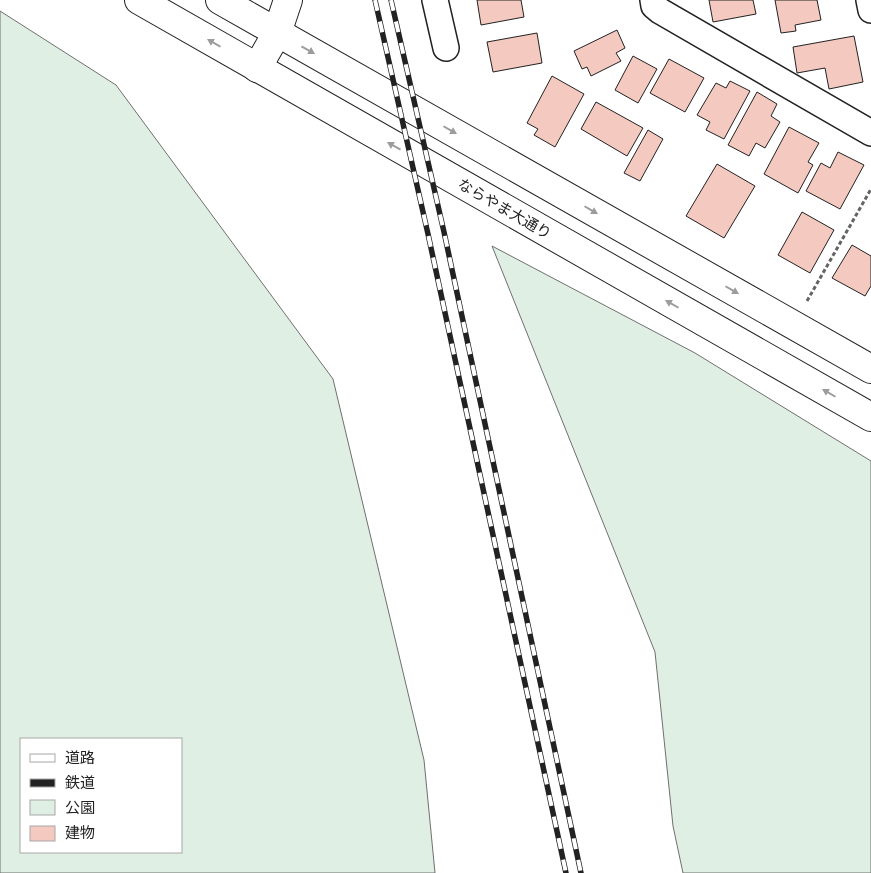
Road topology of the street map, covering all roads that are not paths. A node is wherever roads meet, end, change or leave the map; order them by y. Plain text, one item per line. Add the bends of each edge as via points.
1 (139, 0) edge
2 (220, 0) edge
3 (288, 0) edge
4 (436, 0) edge
5 (653, 0) edge
6 (869, 0) edge
7 (871, 10) edge
8 (277, 33) junction
9 (446, 48) dead end
10 (257, 68) junction
11 (871, 133) edge
12 (871, 369) edge
13 (871, 417) edge

10 -> 1 street, ならやま大通り
2 - 8 street
3 - 8 street
4 - 9 street
5 - 11 street via 660,11
6 - 7 street
8 - 10 street
8 -> 12 street
13 -> 10 street, ならやま大通り

